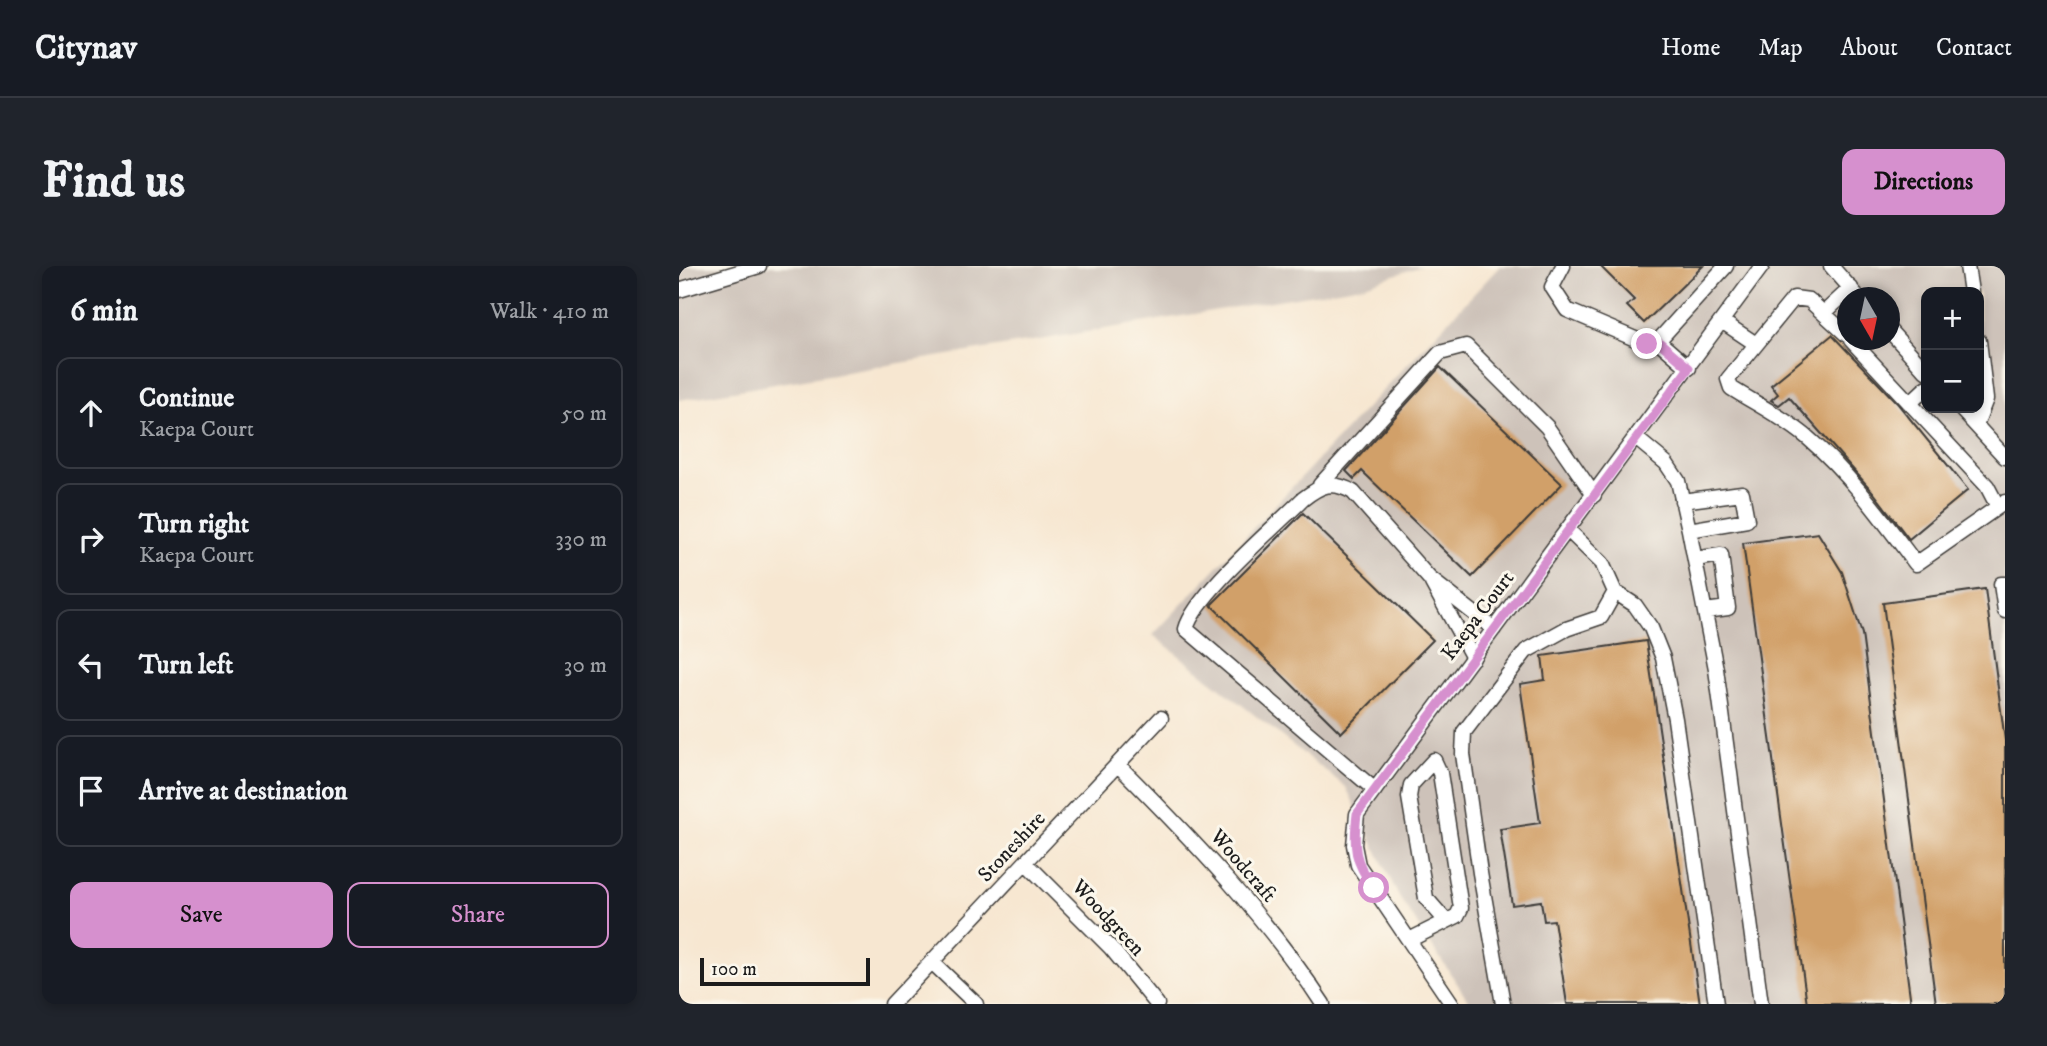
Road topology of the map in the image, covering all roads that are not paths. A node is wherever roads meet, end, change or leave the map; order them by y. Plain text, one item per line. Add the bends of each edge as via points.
1 (759, 266) edge
2 (1563, 266) edge
3 (1726, 266) edge
4 (1831, 266) edge
5 (1967, 266) edge
6 (1756, 269) edge
7 (1850, 287) edge
8 (1970, 287) edge
9 (679, 290) edge
10 (1837, 305) edge
11 (1824, 313) junction
12 (1723, 322) junction
13 (1837, 325) edge
14 (1658, 341) junction
15 (1900, 342) edge
16 (1756, 344) junction
17 (1860, 350) edge
18 (1980, 350) edge
19 (1921, 365) edge
20 (1689, 368) junction
21 (1921, 393) edge
22 (1910, 403) junction
23 (1965, 413) edge
24 (1976, 425) junction
25 (1637, 439) junction
26 (2005, 457) edge
27 (1320, 485) junction
28 (1594, 495) junction
29 (1682, 501) junction
30 (2001, 504) edge
31 (1568, 530) junction
32 (1689, 530) junction
33 (1695, 559) junction
34 (1429, 578) junction
35 (2005, 584) edge
36 (1615, 592) junction
37 (1705, 611) junction
38 (2005, 611) edge
39 (1495, 629) junction
40 (1473, 658) junction
41 (1161, 718) dead end
42 (1118, 765) junction
43 (1375, 790) junction
44 (1026, 863) junction
45 (1446, 921) junction
46 (1409, 940) junction
47 (932, 962) junction
48 (892, 1004) edge
49 (976, 1004) edge
50 (1157, 1004) edge
51 (1323, 1004) edge
52 (1452, 1004) edge
53 (1503, 1004) edge
54 (1716, 1004) edge
55 (1761, 1004) edge

1 - 9 street
2 - 14 street via 1552,287 1567,310 1647,344
3 - 14 street
4 - 7 street
5 - 8 street
6 - 12 street, Kaepa Court
10 - 11 street
11 - 13 street
11 - 16 street via 1809,300 1794,298
12 - 16 street
12 - 20 street, Kaepa Court
14 - 20 street
15 - 19 street
16 - 30 street via 1728,379 1731,388 1807,437 1860,491 1916,564
17 - 22 street
18 - 24 street via 1986,399
20 - 25 street, Kaepa Court
21 - 22 street
22 - 30 street
23 - 24 street
24 - 26 street
25 - 28 street, Kaepa Court
25 - 29 street via 1666,463 1678,481
27 - 28 street via 1440,353 1466,346 1547,427
27 - 34 street via 1339,484 1353,492
27 - 43 street via 1208,594 1186,629
28 - 31 street, Kaepa Court
29 - 32 street
29 - 32 street via 1742,494 1747,520
31 - 36 street via 1602,563
31 - 39 street, Kaepa Court
32 - 33 street
33 - 37 street
33 - 37 street via 1721,555 1728,608
34 - 39 street
34 - 40 street
35 - 38 street via 2001,584
36 - 53 street via 1601,617 1566,629 1526,651 1464,732 1478,860
36 - 54 street via 1635,605 1663,658
37 - 55 street
39 - 40 street, Kaepa Court
40 - 43 street, Kaepa Court
41 - 42 street, Stoneshire
42 - 44 street, Stoneshire
42 - 51 street, Woodcraft via 1211,858 1294,959
43 - 46 street, Kaepa Court via 1357,814 1354,845 1358,864
44 - 47 street, Stoneshire
44 - 50 street, Woodgreen via 1111,948
45 - 45 street via 1459,913 1461,900 1434,760 1411,785 1409,797 1426,898
45 - 46 street
46 - 52 street, Kaepa Court
47 - 48 street, Stoneshire
47 - 49 street

